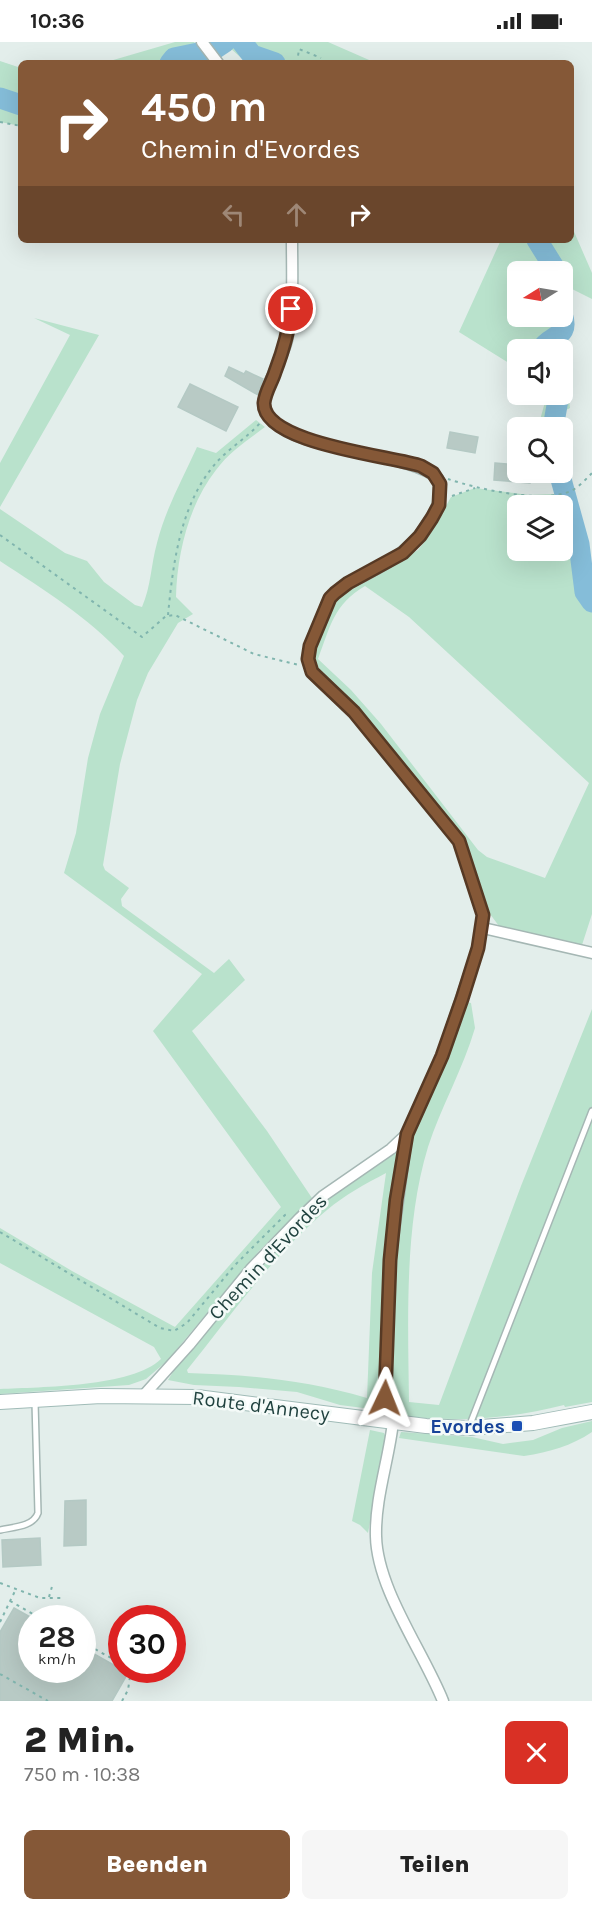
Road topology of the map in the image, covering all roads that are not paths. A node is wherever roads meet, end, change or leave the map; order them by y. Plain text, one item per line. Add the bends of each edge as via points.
1 (203, 43) edge
2 (215, 59) edge
3 (292, 243) edge
4 (483, 928) junction
5 (592, 953) edge
6 (592, 1111) edge
7 (407, 1134) junction
8 (144, 1395) junction
9 (35, 1400) junction
10 (0, 1402) edge
11 (592, 1412) edge
12 (390, 1421) junction
13 (469, 1428) junction
14 (0, 1530) edge
15 (443, 1701) edge

1 - 2 street
3 - 4 street, Chemin d'Evordes via 290,326 266,394 268,414 285,428 323,445 410,462 433,473 440,484 439,505 420,536 403,553 348,583 330,598 308,653 308,665 382,746 459,841 477,893
4 - 5 street
4 - 7 street, Chemin d'Evordes via 442,1056
6 - 13 lane
7 - 8 street, Chemin d'Evordes via 323,1196 300,1218 251,1269
7 - 12 street, Chemin d'Evordes via 390,1260 385,1398
8 - 9 main road, Route d'Annecy
8 - 12 main road, Route d'Annecy via 208,1398
9 - 10 main road, Route d'Annecy
9 - 14 lane via 38,1513 29,1523
11 - 13 main road, Route d'Annecy via 533,1424
12 - 13 main road, Route d'Annecy
12 - 15 street, Chemin d'Evordes via 377,1515 377,1548 390,1591

